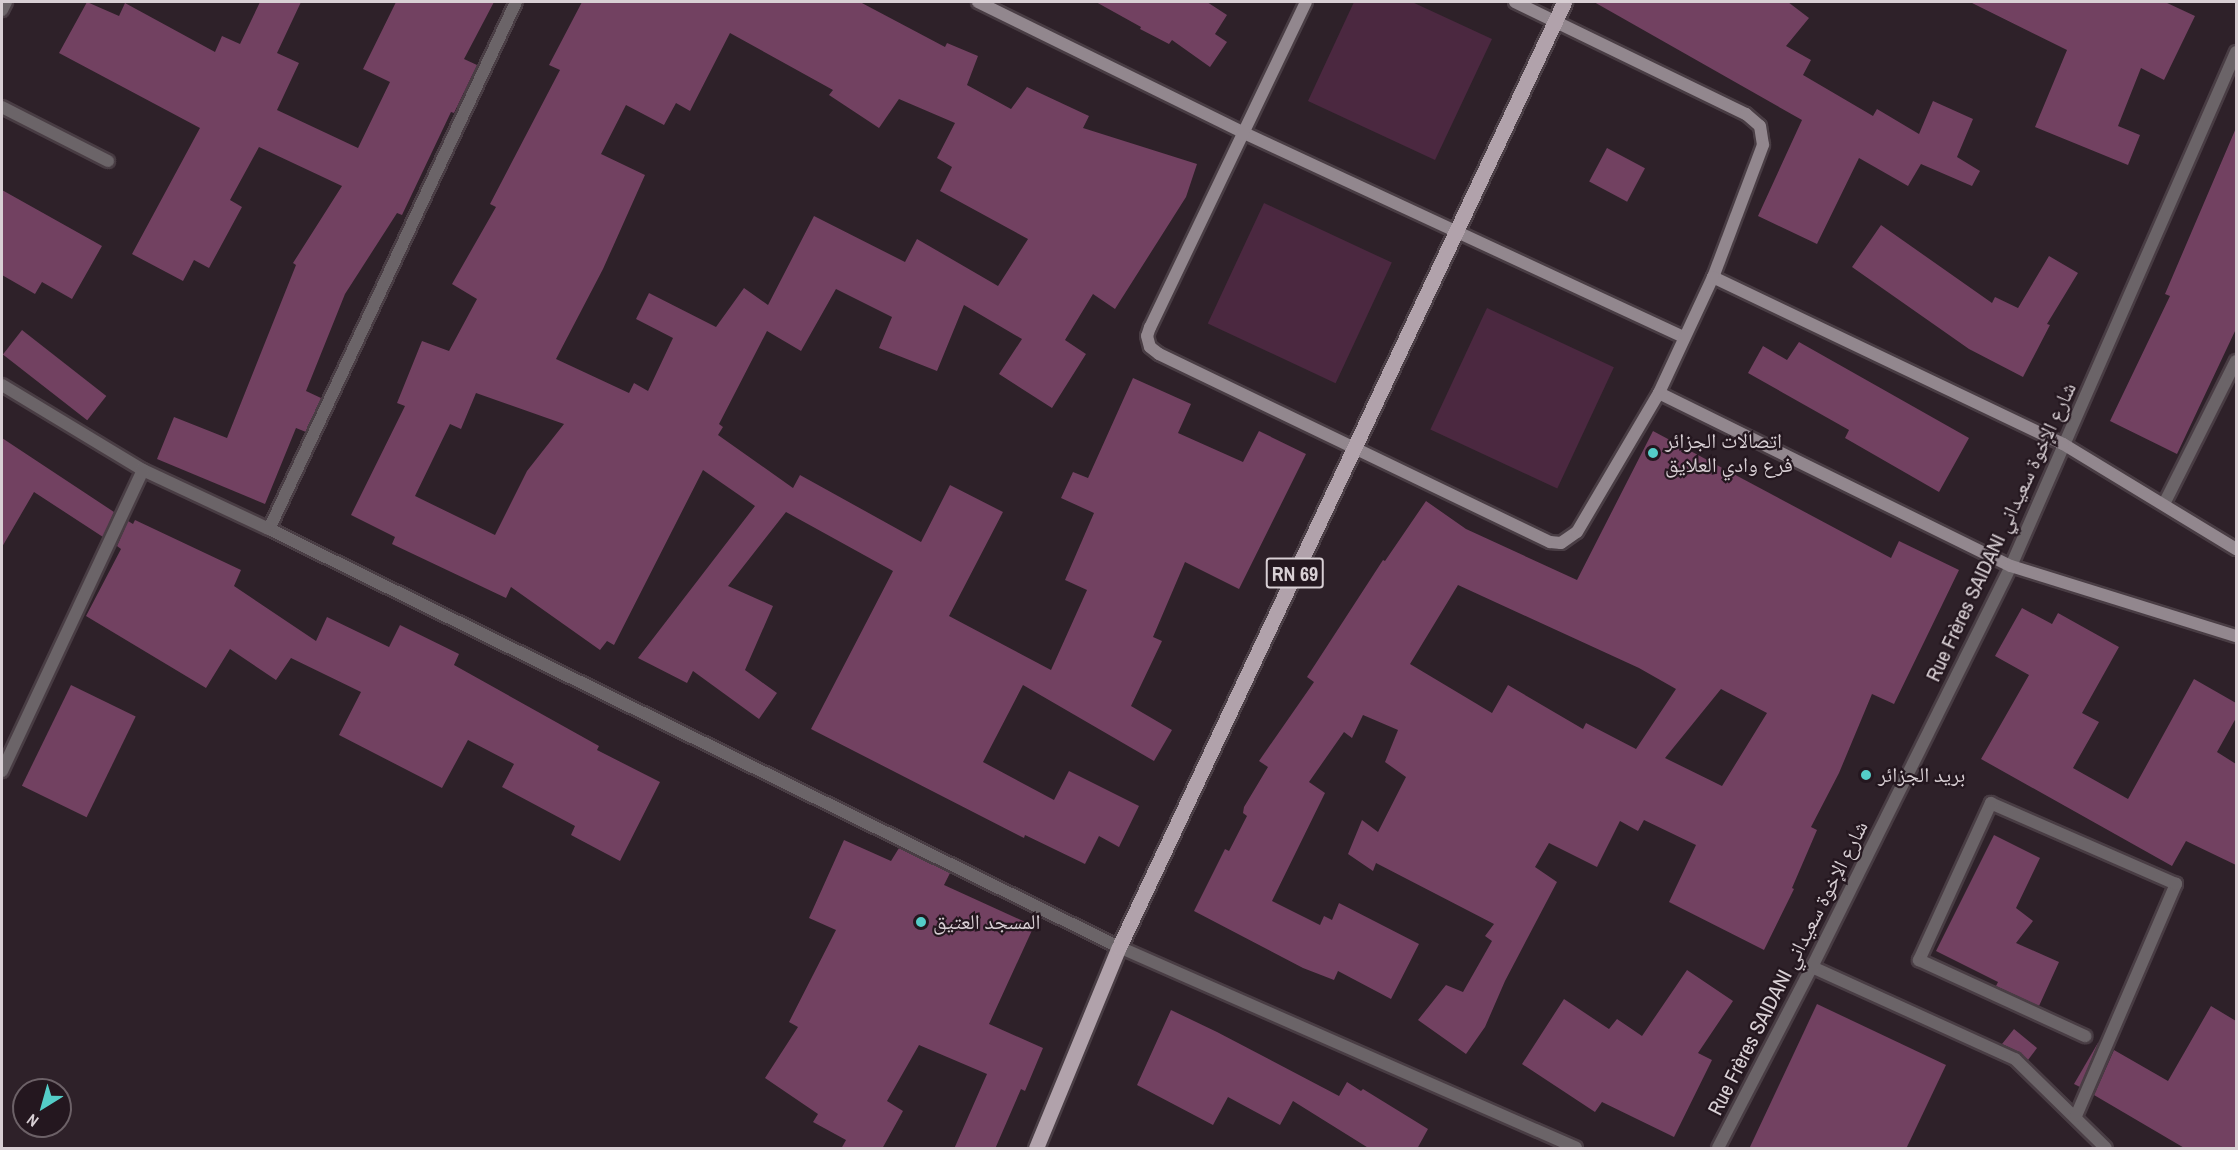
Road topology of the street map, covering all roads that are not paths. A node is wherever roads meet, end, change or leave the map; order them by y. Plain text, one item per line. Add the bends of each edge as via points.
1 (6, 2) edge
2 (516, 2) edge
3 (978, 2) edge
4 (1306, 2) edge
5 (1515, 2) edge
6 (1564, 2) edge
7 (2, 10) edge
8 (1555, 20) junction
9 (2236, 51) edge
10 (2, 107) edge
11 (1242, 132) junction
12 (108, 161) dead end
13 (1456, 231) junction
14 (1713, 277) junction
15 (1684, 337) junction
16 (2236, 361) edge
17 (2, 385) edge
18 (1659, 393) junction
19 (2063, 444) junction
20 (1354, 446) junction
21 (143, 470) junction
22 (2164, 504) junction
23 (269, 529) junction
24 (2236, 549) edge
25 (2011, 566) junction
26 (2236, 636) edge
27 (2, 771) edge
28 (1119, 946) junction
29 (1812, 967) junction
30 (2085, 1036) dead end
31 (2076, 1116) junction
32 (1036, 1149) edge
33 (1576, 1149) edge
34 (1718, 1149) edge
35 (2106, 1149) edge

1 - 7 street
2 - 23 street
3 - 11 main road
4 - 11 main road
5 - 8 main road
6 - 8 main road, RN 69
8 - 13 main road, RN 69
8 - 14 main road via 1746,114 1760,126 1763,145
9 - 19 street, Rue Frères SAIDANI شارع الإخوة سعيداني
10 - 12 street
11 - 13 main road
11 - 20 main road via 1149,327 1150,346
13 - 15 main road
13 - 20 main road, RN 69
14 - 15 main road
14 - 19 main road
15 - 18 main road
16 - 22 street
17 - 21 street
18 - 20 main road via 1577,532 1561,543 1550,542
18 - 25 main road
19 - 22 main road
19 - 25 street, Rue Frères SAIDANI شارع الإخوة سعيداني
20 - 28 main road, RN 69
21 - 23 street
21 - 27 street
22 - 24 main road
23 - 28 street
25 - 26 main road
25 - 29 street, Rue Frères SAIDANI شارع الإخوة سعيداني
28 - 32 main road, RN 69
28 - 33 street
29 - 31 street via 2015,1059
29 - 34 street, Rue Frères SAIDANI شارع الإخوة سعيداني
30 - 31 street via 1919,960 1991,802 2176,884
31 - 35 street

